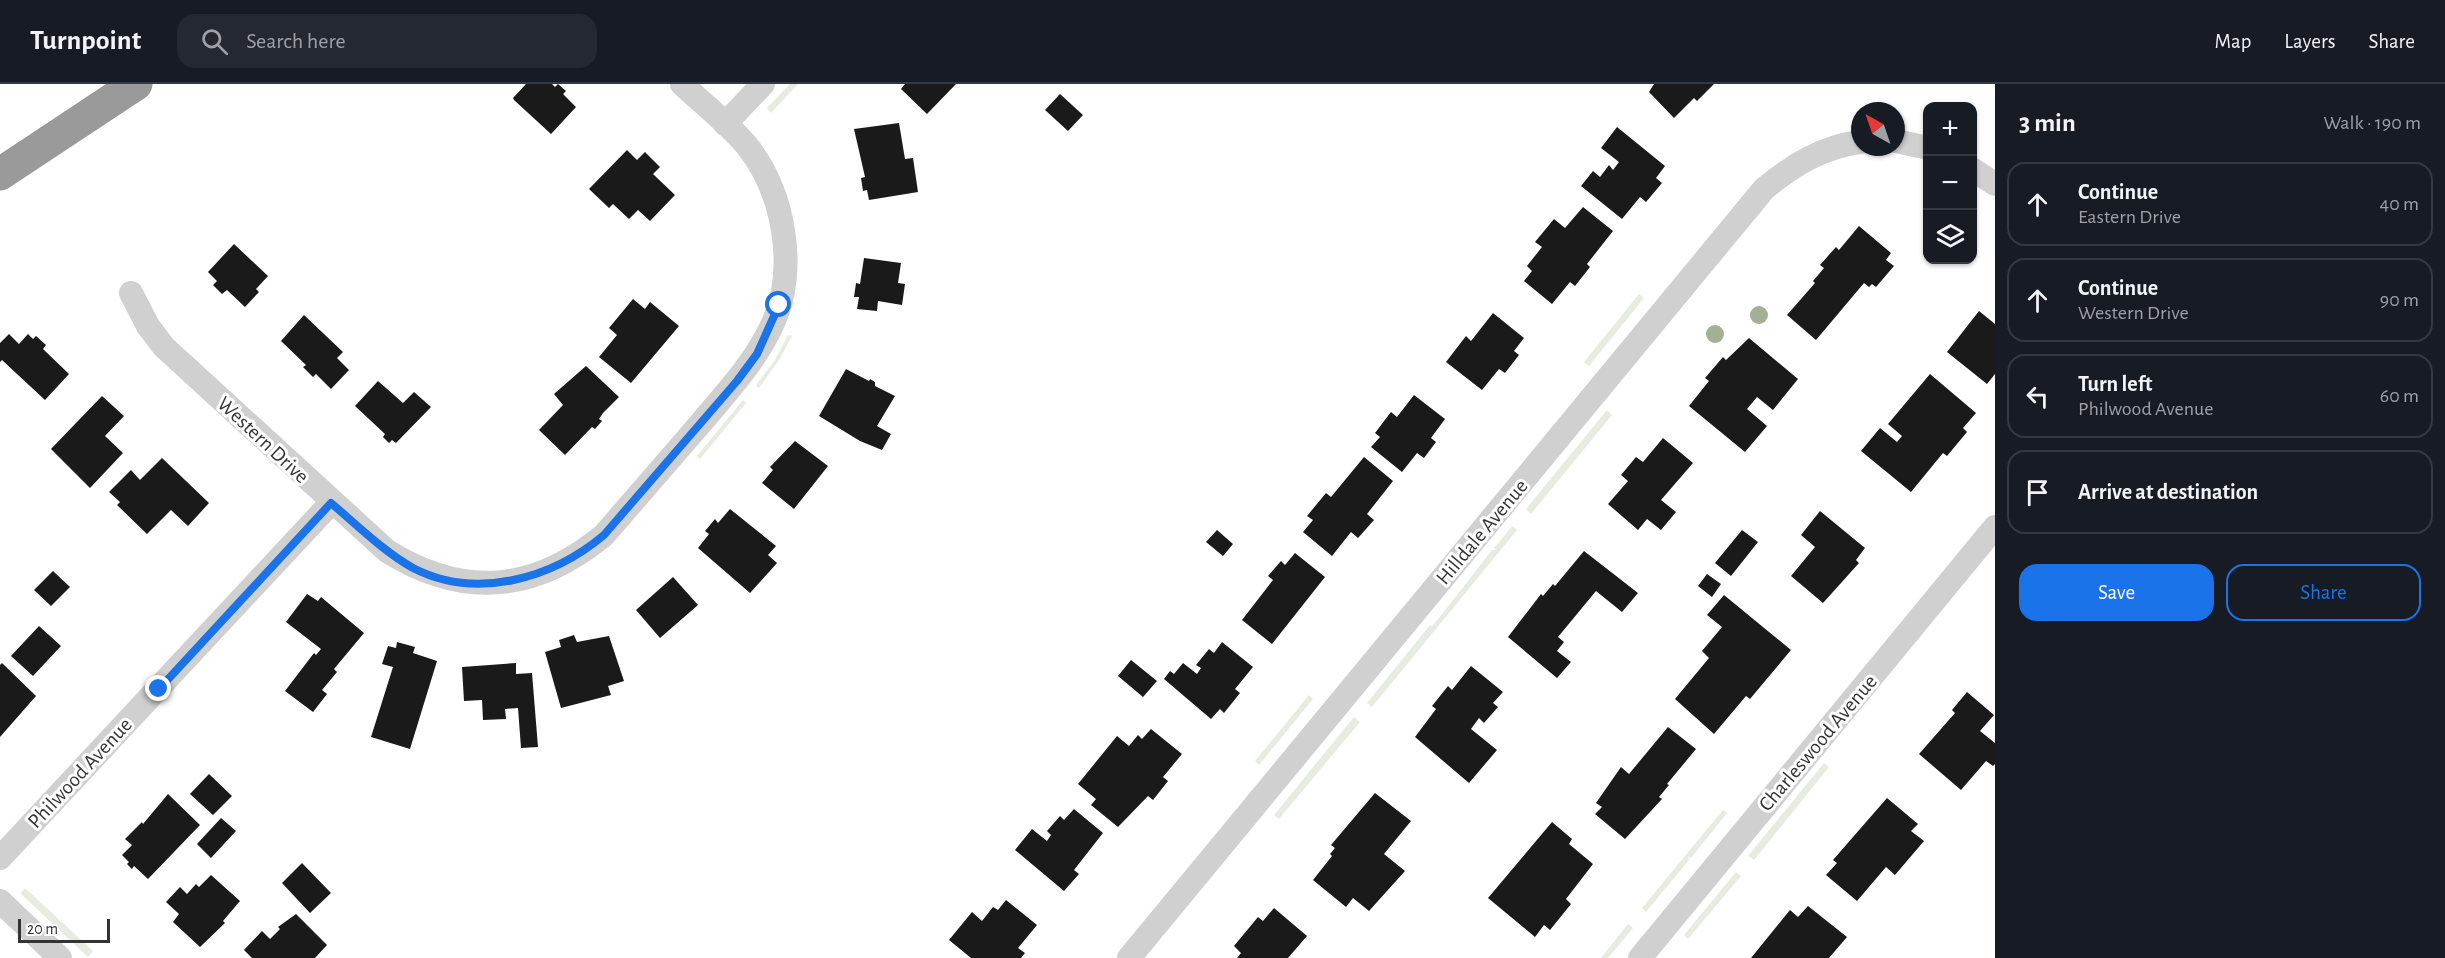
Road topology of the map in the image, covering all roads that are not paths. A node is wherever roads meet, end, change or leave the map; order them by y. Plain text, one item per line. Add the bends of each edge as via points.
1 (136, 84) edge
2 (682, 84) edge
3 (763, 84) edge
4 (725, 124) junction
5 (1905, 143) edge
6 (1851, 144) edge
7 (1923, 147) edge
8 (1977, 173) edge
9 (0, 174) edge
10 (1995, 184) edge
11 (131, 293) dead end
12 (331, 503) junction
13 (1995, 527) edge
14 (0, 858) edge
15 (0, 901) edge
16 (60, 958) edge
17 (1129, 958) edge
18 (1640, 958) edge

1 - 9 highway
2 - 4 street, Western Drive
3 - 4 street
4 - 12 street, Western Drive via 748,147 773,193 782,223 784,280 775,318 757,354 604,535 581,554 542,573 514,581 458,582 415,568 387,551
5 - 7 street
6 - 17 street, Hilldale Avenue via 1802,160 1764,189
8 - 10 street
11 - 12 street, Western Drive via 164,347
12 - 14 street, Philwood Avenue
13 - 18 street, Charleswood Avenue
15 - 16 street

